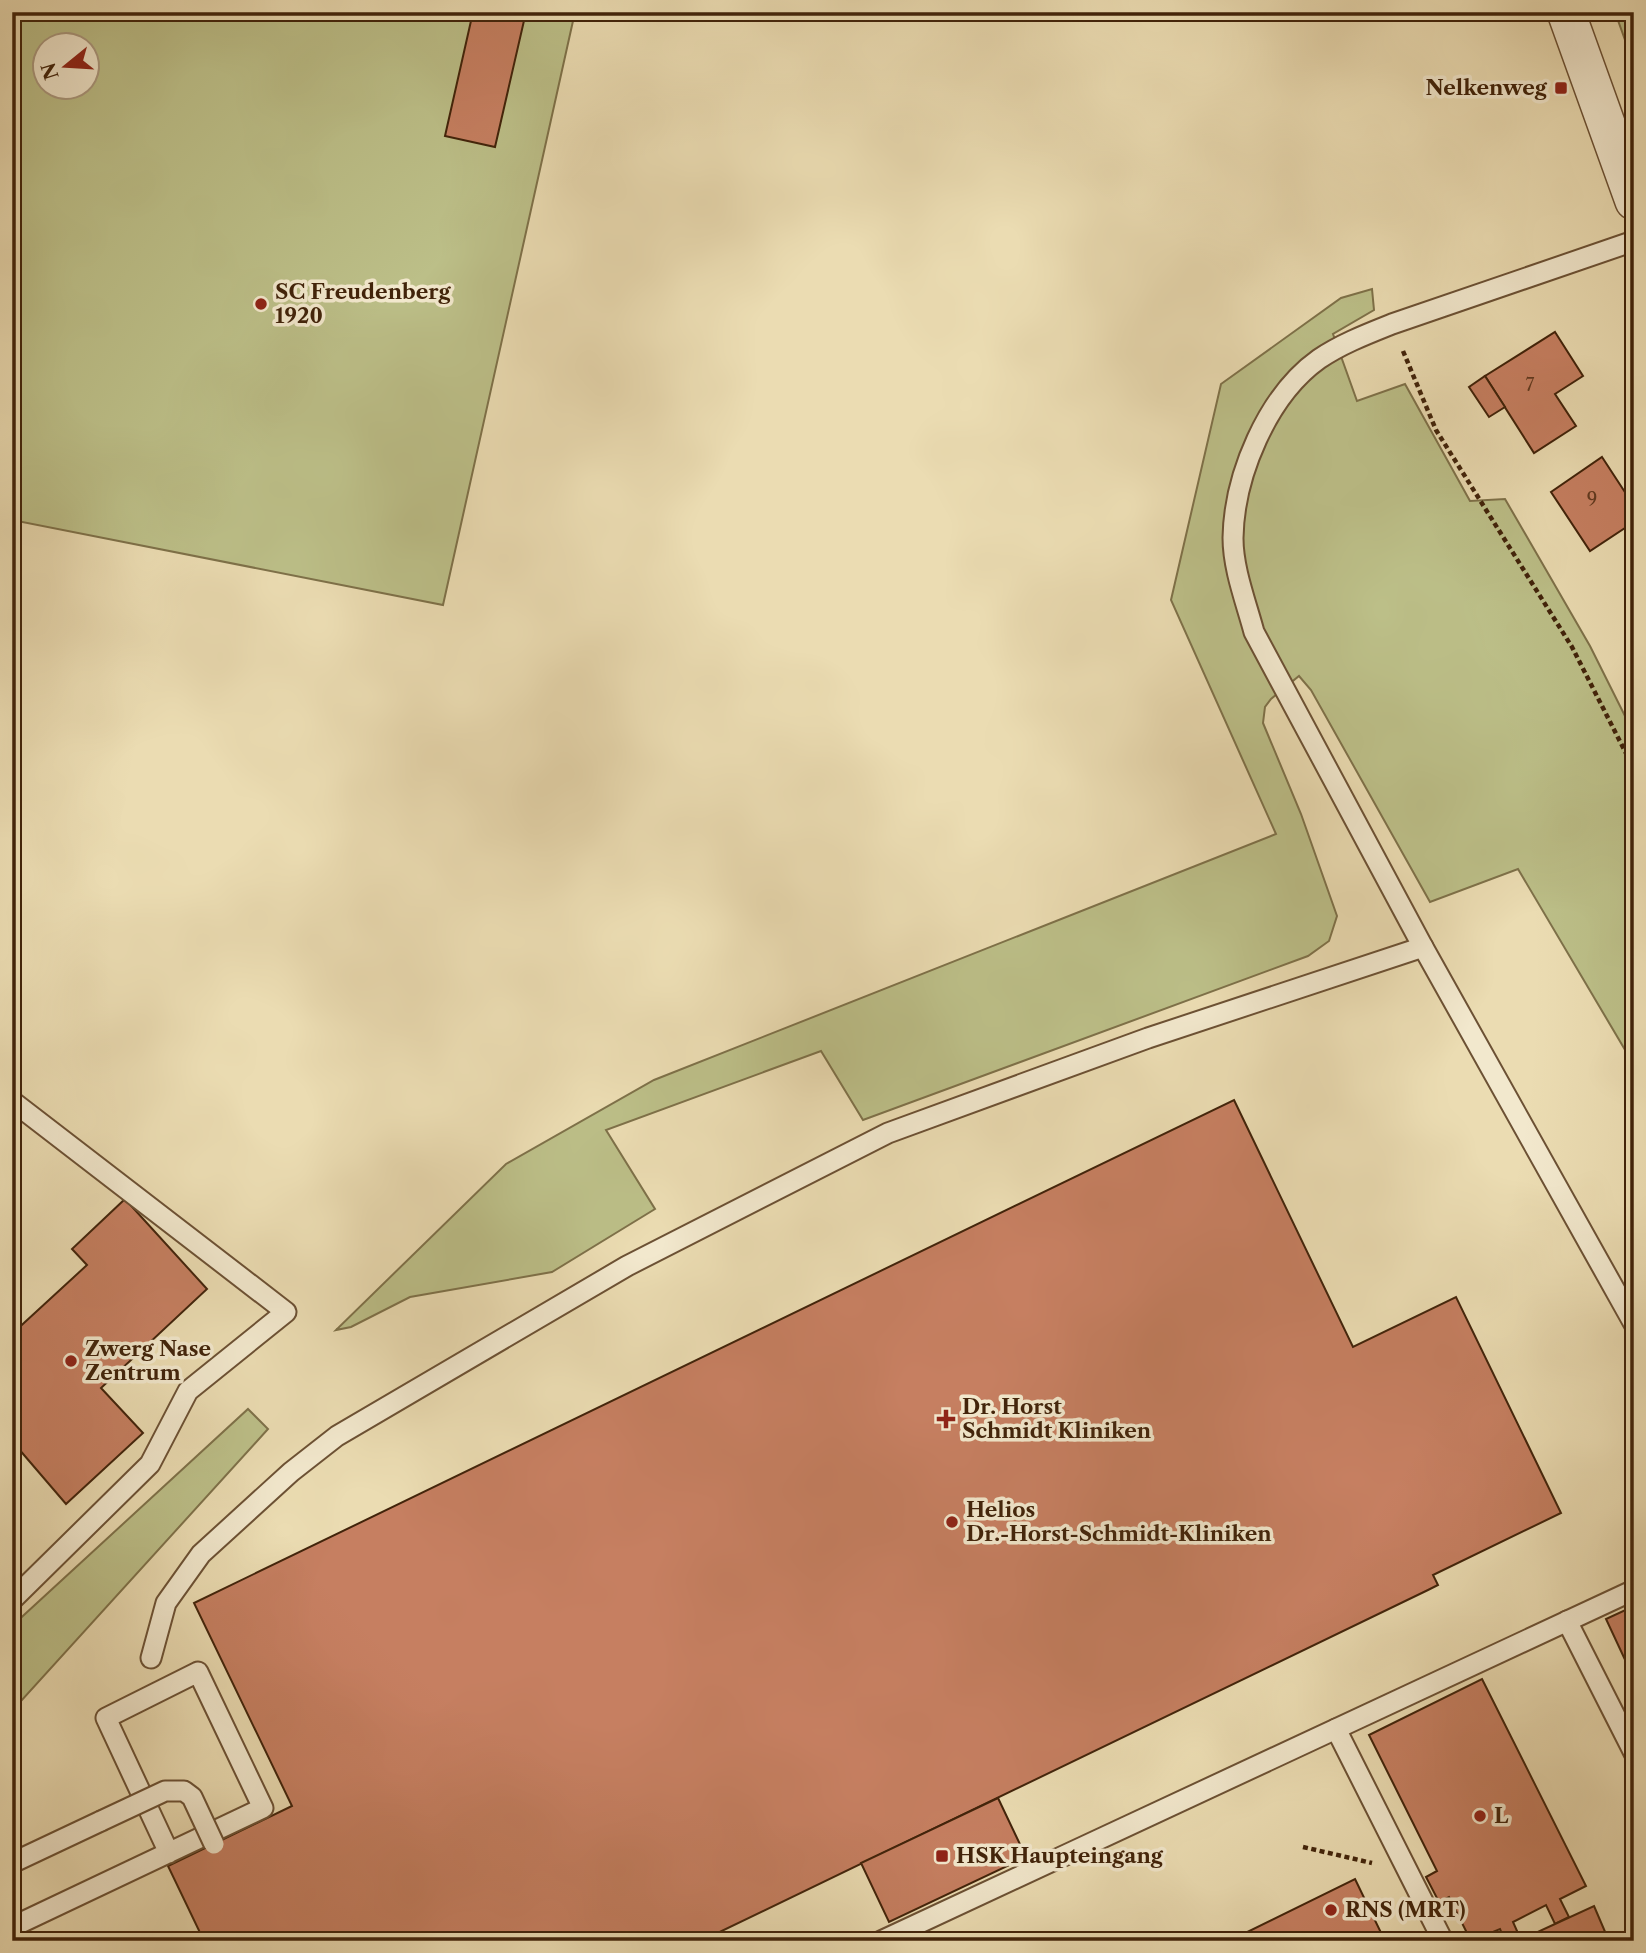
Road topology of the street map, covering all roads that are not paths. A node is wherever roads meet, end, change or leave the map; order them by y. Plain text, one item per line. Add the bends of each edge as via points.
1 (1566, 12) edge
2 (1634, 201) edge
3 (1634, 241) edge
4 (1423, 947) junction
5 (12, 1101) edge
6 (1634, 1324) edge
7 (1634, 1590) edge
8 (12, 1600) edge
9 (1567, 1621) junction
10 (151, 1658) dead end
11 (1336, 1729) junction
12 (1634, 1753) edge
13 (214, 1844) dead end
14 (169, 1853) junction
15 (12, 1863) edge
16 (12, 1927) edge
17 (904, 1936) edge
18 (881, 1941) edge
19 (1443, 1941) edge

1 - 2 street
3 - 4 lane via 1392,324 1319,360 1292,384 1264,428 1239,492 1233,539 1254,632
4 - 6 lane
4 - 10 lane via 1149,1038 888,1133 627,1266 337,1436 291,1472 201,1554 166,1604
5 - 8 lane via 286,1312 188,1391 150,1464
7 - 9 lane
9 - 11 lane
9 - 12 lane
11 - 17 lane
11 - 19 lane
13 - 15 lane, bridge via 192,1797 184,1791 166,1791
14 - 14 lane via 263,1808 198,1672 106,1718
14 - 16 lane
17 - 18 lane

